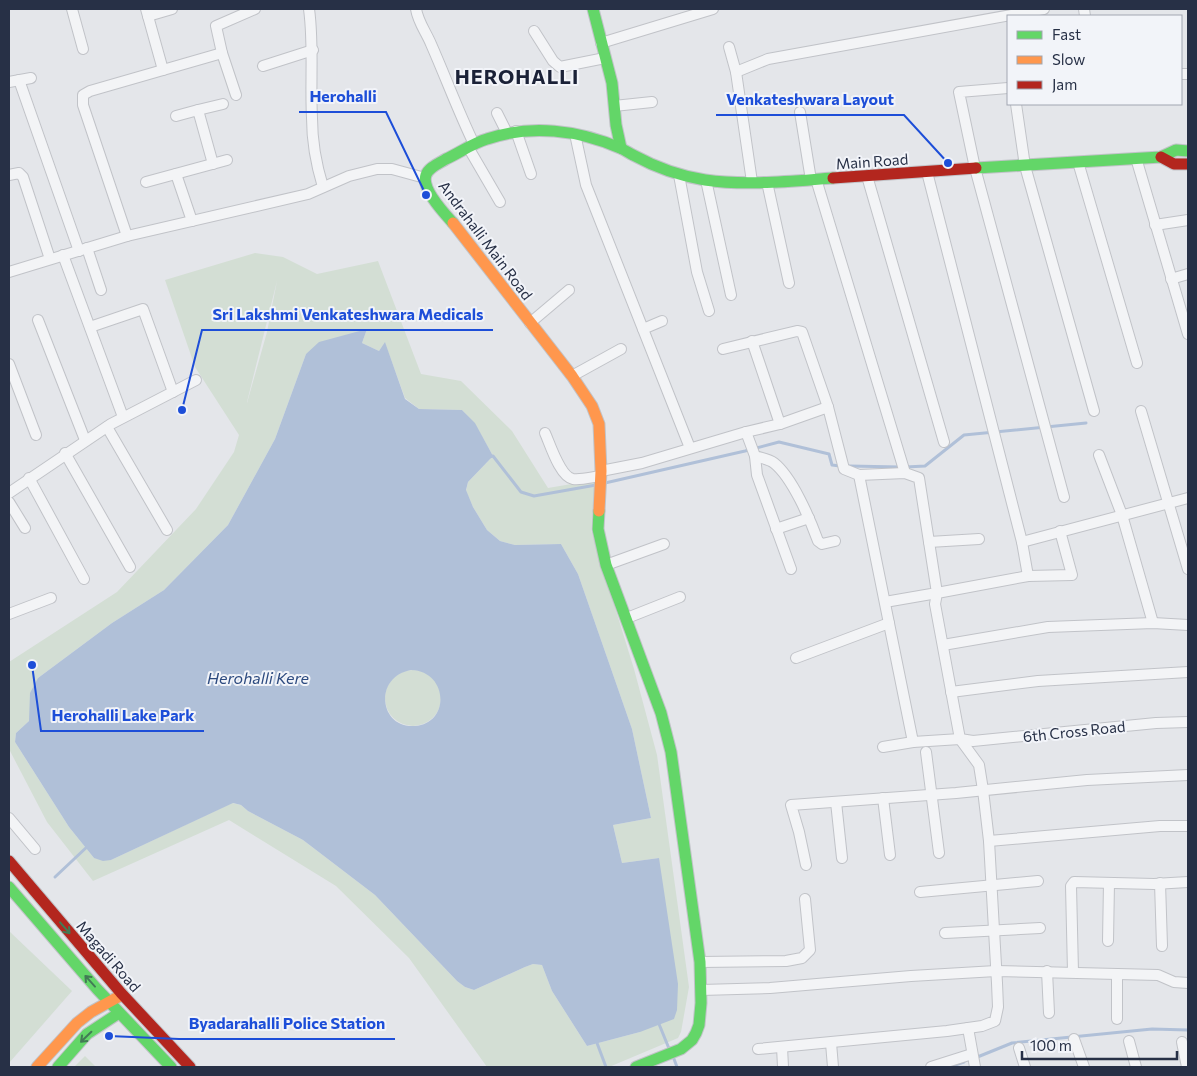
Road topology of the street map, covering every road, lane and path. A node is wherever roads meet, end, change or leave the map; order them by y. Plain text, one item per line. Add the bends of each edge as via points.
1 (72, 9) edge
2 (172, 9) edge
3 (255, 9) edge
4 (309, 9) edge
5 (416, 9) edge
6 (593, 9) edge
7 (713, 9) edge
8 (1044, 9) edge
9 (147, 12) edge
10 (1011, 15) edge
11 (1007, 16) edge
12 (534, 31) dead end
13 (601, 44) junction
14 (729, 47) dead end
15 (83, 49) dead end
16 (313, 50) junction
17 (222, 53) junction
18 (605, 58) junction
19 (263, 66) dead end
20 (163, 70) junction
21 (736, 72) junction
22 (31, 78) dead end
23 (14, 81) edge
24 (1007, 88) edge
25 (236, 95) dead end
26 (652, 102) dead end
27 (223, 104) dead end
28 (1016, 105) edge
29 (614, 106) junction
30 (198, 110) junction
31 (800, 112) dead end
32 (497, 113) dead end
33 (176, 116) dead end
34 (511, 132) junction
35 (576, 134) junction
36 (471, 146) junction
37 (621, 148) junction
38 (1188, 151) edge
39 (1162, 157) junction
40 (1136, 158) junction
41 (227, 160) dead end
42 (1078, 162) junction
43 (213, 164) junction
44 (1188, 164) edge
45 (1025, 166) junction
46 (975, 168) junction
47 (927, 172) junction
48 (176, 174) junction
49 (531, 174) dead end
50 (9, 175) edge
51 (679, 176) junction
52 (867, 176) junction
53 (425, 178) junction
54 (706, 180) junction
55 (814, 180) junction
56 (146, 182) dead end
57 (752, 182) junction
58 (767, 182) junction
59 (323, 187) junction
60 (500, 202) dead end
61 (1188, 220) edge
62 (192, 221) junction
63 (1155, 226) junction
64 (127, 236) junction
65 (83, 250) junction
66 (63, 255) junction
67 (50, 259) junction
68 (9, 272) edge
69 (1188, 274) edge
70 (1171, 279) junction
71 (789, 283) dead end
72 (101, 290) dead end
73 (569, 290) dead end
74 (731, 295) dead end
75 (709, 310) dead end
76 (38, 320) dead end
77 (662, 321) dead end
78 (530, 322) junction
79 (90, 327) junction
80 (643, 329) junction
81 (1188, 334) edge
82 (752, 342) junction
83 (620, 348) dead end
84 (723, 349) dead end
85 (1137, 363) dead end
86 (9, 364) edge
87 (572, 376) junction
88 (196, 380) dead end
89 (173, 392) junction
90 (828, 406) junction
91 (1094, 411) dead end
92 (1141, 411) dead end
93 (123, 417) junction
94 (780, 424) junction
95 (107, 427) junction
96 (746, 432) junction
97 (545, 433) dead end
98 (36, 434) dead end
99 (85, 440) junction
100 (944, 442) dead end
101 (690, 448) junction
102 (754, 451) junction
103 (65, 453) junction
104 (1099, 455) dead end
105 (905, 473) junction
106 (859, 475) junction
107 (28, 478) junction
108 (601, 479) junction
109 (9, 493) edge
110 (1064, 497) dead end
111 (1188, 498) edge
112 (9, 502) edge
113 (1170, 503) junction
114 (1122, 515) junction
115 (809, 518) junction
116 (25, 528) dead end
117 (776, 529) junction
118 (167, 530) dead end
119 (1060, 531) junction
120 (979, 539) dead end
121 (834, 540) dead end
122 (929, 542) junction
123 (1022, 542) junction
124 (664, 544) dead end
125 (606, 565) junction
126 (130, 566) dead end
127 (791, 569) dead end
128 (1188, 569) edge
129 (1028, 576) junction
130 (84, 579) dead end
131 (937, 593) junction
132 (680, 597) dead end
133 (51, 598) dead end
134 (885, 602) junction
135 (9, 614) edge
136 (627, 618) junction
137 (889, 623) junction
138 (1153, 623) junction
139 (1188, 625) edge
140 (943, 645) junction
141 (796, 658) dead end
142 (1188, 672) edge
143 (952, 692) junction
144 (1188, 722) edge
145 (960, 739) junction
146 (913, 742) junction
147 (883, 747) dead end
148 (926, 752) dead end
149 (1188, 775) edge
150 (983, 790) junction
151 (932, 795) junction
152 (884, 798) junction
153 (836, 802) junction
154 (9, 818) edge
155 (1188, 826) edge
156 (988, 841) junction
157 (35, 849) dead end
158 (939, 853) dead end
159 (890, 855) dead end
160 (842, 858) dead end
161 (9, 861) edge
162 (806, 865) dead end
163 (1038, 881) dead end
164 (1109, 882) junction
165 (1188, 882) edge
166 (1160, 883) junction
167 (991, 886) junction
168 (13, 892) edge
169 (920, 892) dead end
170 (805, 898) dead end
171 (1040, 928) dead end
172 (994, 930) junction
173 (946, 933) dead end
174 (1108, 942) dead end
175 (1162, 946) dead end
176 (700, 962) junction
177 (996, 971) junction
178 (1047, 971) junction
179 (1073, 972) junction
180 (1117, 974) junction
181 (1188, 983) edge
182 (701, 990) junction
183 (121, 993) junction
184 (110, 1004) junction
185 (119, 1013) junction
186 (1049, 1013) dead end
187 (1117, 1019) dead end
188 (968, 1028) junction
189 (1074, 1039) dead end
190 (167, 1041) junction
191 (1129, 1041) dead end
192 (1182, 1042) dead end
193 (831, 1043) junction
194 (782, 1047) junction
195 (1019, 1048) dead end
196 (758, 1049) dead end
197 (156, 1050) junction
198 (973, 1058) edge
199 (37, 1067) edge
200 (58, 1067) edge
201 (171, 1067) edge
202 (190, 1067) edge
203 (639, 1067) edge
204 (783, 1067) edge
205 (833, 1067) edge
206 (931, 1067) edge
207 (1025, 1067) edge
208 (1084, 1067) edge
209 (1136, 1067) edge
210 (1187, 1067) edge

1 - 15 street
2 - 9 street
3 - 17 street via 216,26
4 - 16 street
5 - 36 street
6 - 13 main road
7 - 13 street
8 - 10 street
9 - 20 street
11 - 21 street via 768,59
12 - 18 street via 552,61 560,68
13 - 18 main road
14 - 21 street
16 - 19 street
16 - 59 street via 313,139
17 - 20 street
17 - 25 street
18 - 29 main road
20 - 64 street via 90,91 82,97
21 - 57 street
22 - 23 street
23 - 65 street
24 - 46 street via 959,92
26 - 29 street
27 - 30 street
28 - 45 street
29 - 37 main road
30 - 33 street
30 - 43 street
31 - 55 street
32 - 34 street
34 - 35 main road, Andrahalli Main Road via 557,130
34 - 36 main road, Andrahalli Main Road
34 - 49 street
35 - 37 main road, Andrahalli Main Road
35 - 80 street via 586,185
36 - 53 main road, Andrahalli Main Road via 434,166
36 - 60 street
37 - 51 main road, Main Road
38 - 39 main road via 1176,150
39 - 40 main road, Main Road
39 - 44 main road via 1174,164
40 - 42 main road, Main Road
40 - 63 street
41 - 43 street
42 - 45 main road, Main Road
42 - 85 street
43 - 48 street
45 - 46 main road, Main Road
45 - 91 street
46 - 47 main road, Main Road
46 - 110 street
47 - 52 main road, Main Road
47 - 123 street
48 - 56 street
48 - 62 street
50 - 67 street via 19,173 23,177
51 - 54 main road, Main Road
51 - 75 street via 697,272
52 - 55 main road, Main Road
52 - 100 street
53 - 59 street via 392,169 376,169
53 - 78 main road, Andrahalli Main Road via 432,197
54 - 57 main road, Main Road
54 - 74 street
55 - 58 main road, Main Road
55 - 105 street
57 - 58 main road, Main Road
58 - 71 street
59 - 62 street via 308,194
61 - 63 street
62 - 64 street
63 - 70 street
64 - 65 street
65 - 66 street
65 - 72 street
66 - 67 street
66 - 79 street
67 - 68 street
69 - 70 street
70 - 81 street
73 - 78 street
76 - 99 street
77 - 80 street
78 - 87 main road, Andrahalli Main Road
79 - 89 street via 143,309
79 - 93 street
80 - 101 street
82 - 84 street
82 - 90 street via 797,330 802,332
82 - 94 street
83 - 87 street
86 - 98 street
87 - 108 main road, Andrahalli Main Road via 597,416 601,437
88 - 89 street
89 - 93 street
90 - 94 street
90 - 106 street via 844,469
92 - 113 street
93 - 95 street
94 - 96 street
95 - 99 street
95 - 118 street
96 - 101 street
96 - 102 street
97 - 108 street via 569,478
99 - 103 street
101 - 108 street
102 - 115 street via 773,462 785,475
102 - 117 street via 757,475
103 - 107 street
103 - 126 street
104 - 114 street
105 - 106 street
105 - 122 street via 918,478
106 - 134 street
107 - 109 street
107 - 130 street
108 - 125 main road, Andrahalli Main Road via 598,529
111 - 113 street
112 - 116 street
113 - 114 street
113 - 128 street
114 - 119 street
114 - 138 street
115 - 117 street
115 - 121 street via 818,541 822,544
117 - 127 street
119 - 123 street
119 - 129 street via 1072,575
120 - 122 street
122 - 131 street
123 - 129 street
124 - 125 street
125 - 136 main road, Andrahalli Main Road
129 - 131 street
131 - 134 street
131 - 140 street via 935,604
132 - 136 street
133 - 135 street
134 - 137 street
136 - 176 main road, Andrahalli Main Road via 661,713 671,752
137 - 141 street
137 - 146 street
138 - 139 street
138 - 140 street via 1048,627
140 - 143 street
142 - 143 street via 1038,681
143 - 145 street
144 - 145 street, 6th Cross Road via 973,741
145 - 146 street, 6th Cross Road
145 - 150 street via 979,765
146 - 147 street, 6th Cross Road
148 - 151 street
149 - 150 street
150 - 151 street
150 - 156 street
151 - 152 street
151 - 158 street
152 - 153 street
152 - 159 street
153 - 160 street
153 - 162 street via 791,805
154 - 157 street
155 - 156 street
156 - 167 street
161 -> 183 main road, Magadi Road
163 - 167 street
164 - 166 street
164 - 174 street
164 - 179 street via 1074,882 1071,886
165 - 166 street
166 - 175 street
167 - 169 street
167 - 172 street
184 -> 168 main road, Magadi Road
170 - 176 street via 810,950 802,958
171 - 172 street
172 - 173 street
172 - 177 street
176 - 182 main road, Andrahalli Main Road
177 - 178 street
177 - 182 street
177 - 188 street via 998,1007 994,1021
178 - 179 street
178 - 186 street
179 - 180 street
180 - 181 street via 1158,975 1174,982
180 - 187 street
182 - 203 main road, Andrahalli Main Road via 698,1028 693,1039 685,1046
183 - 184 main road
183 - 190 main road, Magadi Road
184 - 185 main road, Magadi Road
184 - 199 main road via 91,1012
185 - 197 main road, Magadi Road
185 -> 200 main road via 87,1034
188 - 193 street
188 - 198 street
189 - 208 street
190 - 197 main road
190 - 202 main road, Magadi Road
191 - 209 street
192 - 210 street
193 - 194 street
193 - 205 street
194 - 196 street
194 - 204 street
195 - 207 street
197 - 201 main road, Magadi Road
198 - 206 street

